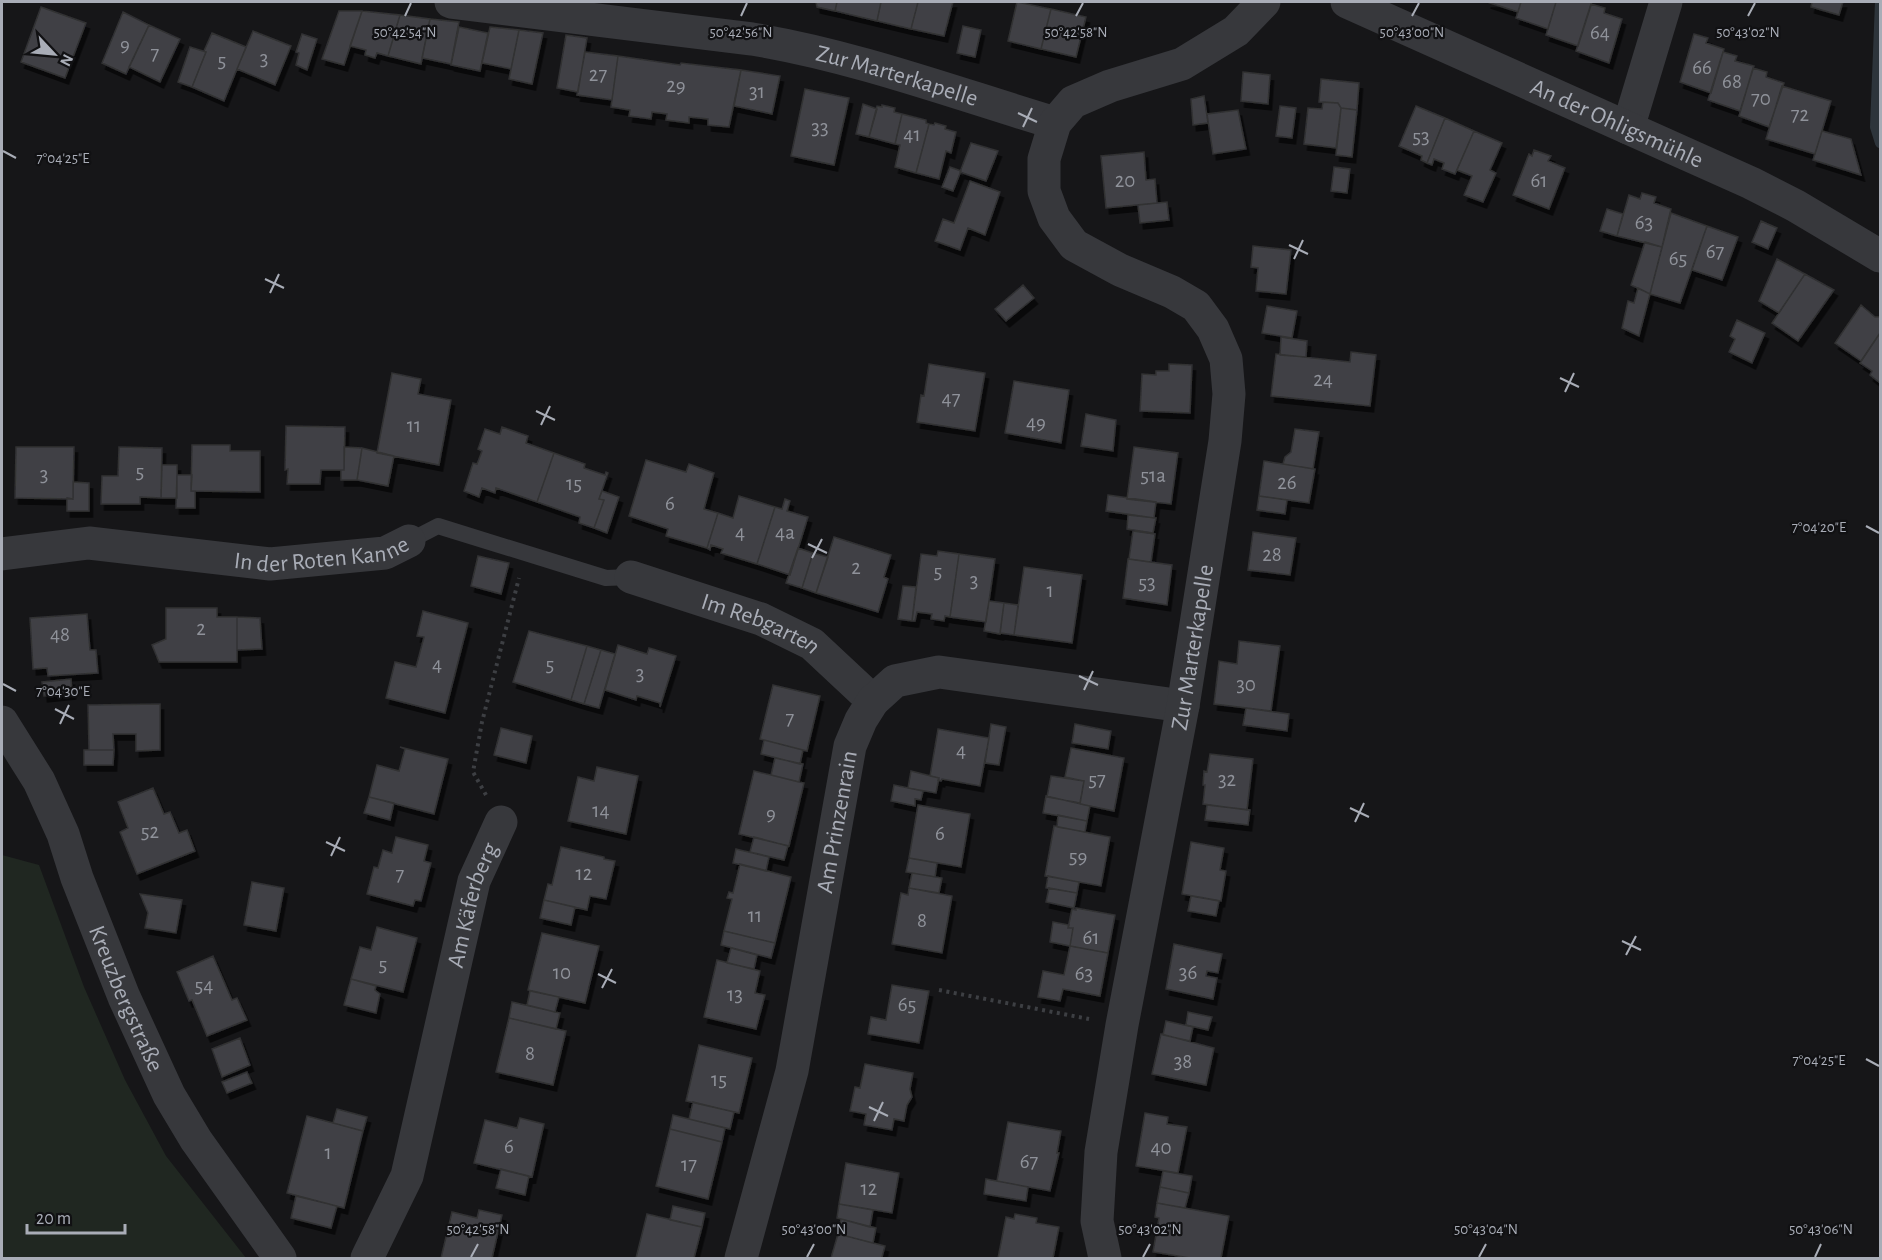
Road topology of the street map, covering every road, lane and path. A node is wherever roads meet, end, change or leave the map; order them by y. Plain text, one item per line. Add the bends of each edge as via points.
1 (451, 2) edge
2 (1264, 2) edge
3 (1347, 2) edge
4 (1666, 2) edge
5 (1055, 123) junction
6 (1628, 128) junction
7 (1881, 256) edge
8 (409, 541) joint
9 (525, 553) junction
10 (2, 554) edge
11 (631, 577) joint
12 (873, 701) junction
13 (1183, 706) junction
14 (2, 722) edge
15 (501, 822) joint
16 (939, 990) dead end
17 (1122, 1025) junction
18 (280, 1258) edge
19 (367, 1258) edge
20 (741, 1258) edge
21 (1105, 1258) edge

1 - 5 street, Zur Marterkapelle via 798,47
2 - 5 street, Zur Marterkapelle via 1236,31 1182,64 1073,102
3 - 6 street, An der Ohligsmühle
4 - 6 street
5 - 13 street, Zur Marterkapelle via 1044,159 1044,191 1054,218 1074,245 1196,306 1213,329 1226,359 1229,394 1225,441
6 - 7 street, An der Ohligsmühle via 1769,192
8 - 9 lane, In der Roten Kanne via 438,526
8 - 10 street, In der Roten Kanne via 385,553 270,564 89,543
9 - 11 lane, In der Roten Kanne via 606,578
9 - 15 path, Am Käferberg via 473,772
11 - 12 street, Im Rebgarten via 761,619 791,634 812,645
12 - 13 street, Am Prinzenrain via 896,681 939,672
12 - 20 street, Am Prinzenrain via 850,746 792,1071
13 - 17 street, Zur Marterkapelle
14 - 18 street, Kreuzbergstraße via 39,781 63,834 124,997 169,1095 196,1140
15 - 19 street, Am Käferberg via 474,881 407,1176
16 - 17 path
17 - 21 street, Zur Marterkapelle via 1101,1152 1097,1221

